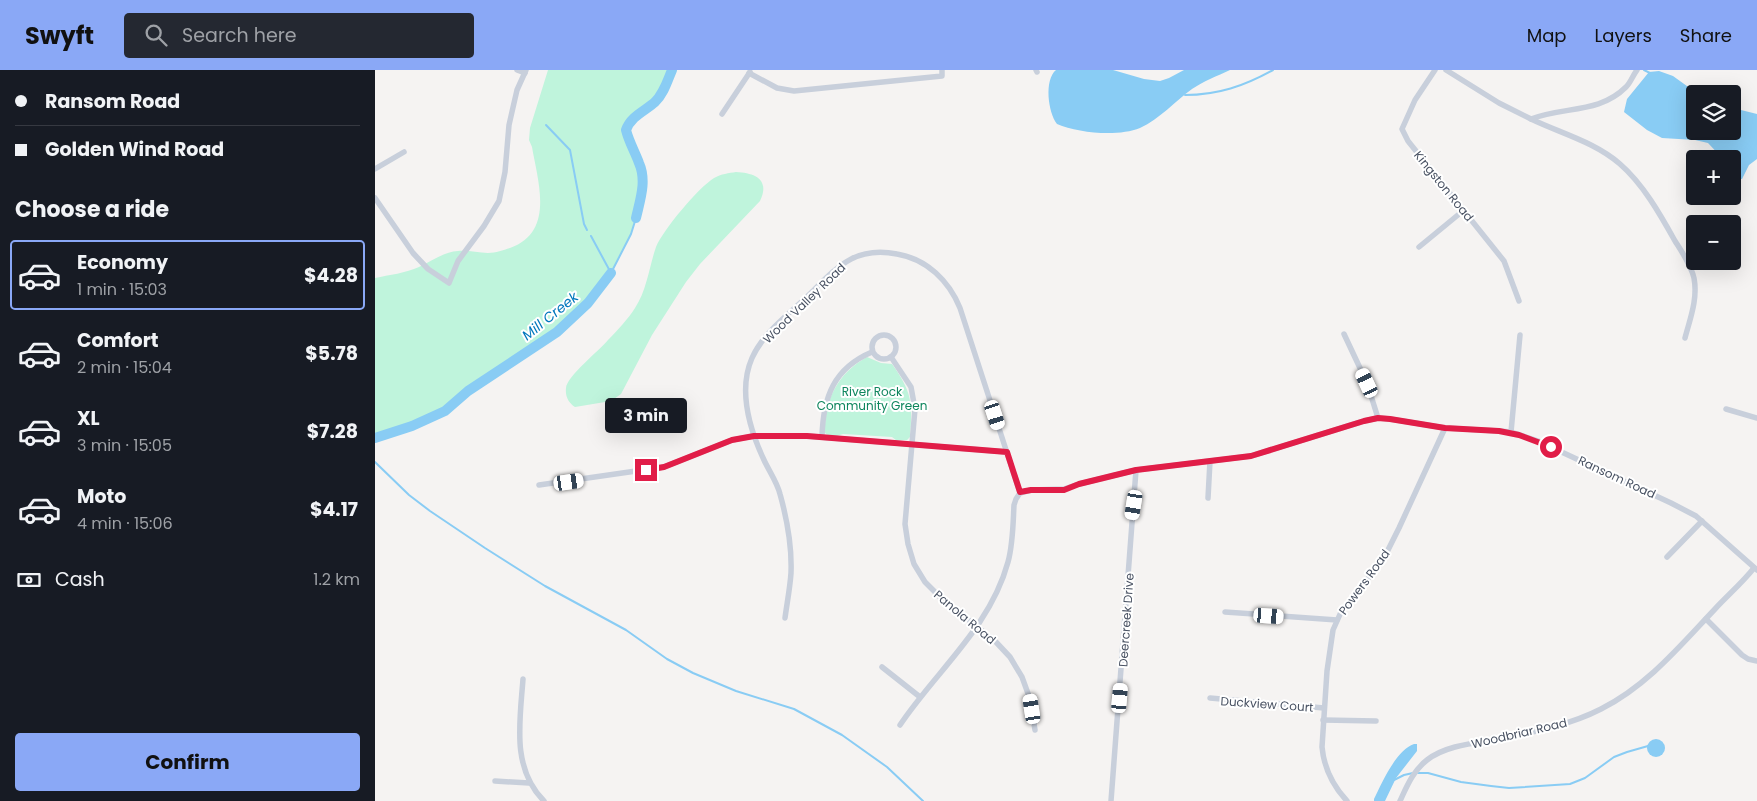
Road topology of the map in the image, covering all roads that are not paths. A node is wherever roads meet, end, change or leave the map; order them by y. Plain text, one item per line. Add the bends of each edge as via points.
1 (517, 70) edge
2 (942, 70) edge
3 (1435, 70) edge
4 (1446, 70) edge
5 (1636, 70) edge
6 (525, 72) edge
7 (750, 72) edge
8 (722, 114) dead end
9 (1531, 119) junction
10 (404, 152) dead end
11 (375, 169) edge
12 (375, 198) edge
13 (1464, 210) junction
14 (1419, 246) dead end
15 (1519, 301) dead end
16 (1344, 334) dead end
17 (1520, 336) dead end
18 (1685, 338) dead end
19 (872, 352) junction
20 (891, 357) junction
21 (1726, 409) dead end
22 (1378, 418) junction
23 (1757, 418) edge
24 (1445, 428) junction
25 (1511, 432) junction
26 (754, 436) junction
27 (822, 437) junction
28 (913, 444) junction
29 (1007, 452) junction
30 (1210, 462) junction
31 (1136, 470) junction
32 (539, 485) dead end
33 (1019, 494) junction
34 (1208, 498) dead end
35 (1702, 521) junction
36 (1667, 557) dead end
37 (1755, 569) edge
38 (1225, 612) dead end
39 (785, 618) dead end
40 (1706, 619) junction
41 (1337, 620) junction
42 (977, 628) junction
43 (1757, 661) edge
44 (882, 667) dead end
45 (523, 679) dead end
46 (920, 697) junction
47 (1210, 698) dead end
48 (1324, 708) junction
49 (1323, 720) junction
50 (1376, 721) dead end
51 (900, 725) dead end
52 (1035, 730) dead end
53 (495, 781) dead end
54 (529, 783) junction
55 (544, 801) edge
56 (1111, 801) edge
57 (1347, 801) edge
58 (1400, 801) edge

1 - 6 street
2 - 7 street via 941,76 794,91 777,88
3 - 13 street, Kingston Road via 1415,100 1402,129 1408,141
4 - 9 street
5 - 9 street via 1628,86 1609,101
6 - 12 street via 509,125 499,201 458,261 449,283 428,269 413,253
7 - 8 street
9 - 18 street via 1599,149 1619,163 1637,182 1687,260 1694,278 1693,309
10 - 11 street
13 - 14 street
13 - 15 street, Kingston Road via 1504,261
16 - 22 street via 1367,383
17 - 25 street
19 - 20 street via 880,359
19 - 20 street, Panola Road via 874,339 887,335 896,345
19 - 27 street, Panola Road via 846,368 829,391
20 - 28 street, Panola Road via 911,387 915,409
21 - 23 street
22 - 24 street, Ransom Road
22 - 30 street, Ransom Road via 1251,456
24 - 25 street, Ransom Road
24 - 41 street, Powers Road via 1383,560
25 - 35 street, Ransom Road via 1579,460
26 - 27 street
26 - 29 street, Wood Valley Road via 746,405 746,383 752,358 766,336 844,262 863,254 889,252 928,266 955,296
26 - 32 street via 732,440 664,467
26 - 39 street, Wood Valley Road via 780,492 788,531 791,573
27 - 28 street
28 - 29 street
28 - 42 street, Panola Road via 905,524 914,564 925,582
29 - 33 street
30 - 31 street, Ransom Road
30 - 34 street
31 - 33 street, Ransom Road via 1064,490 1031,490
31 - 56 street, Deercreek Drive
33 - 42 street via 1014,505 1010,552 1004,574
35 - 36 street
35 - 37 street, Ransom Road
37 - 40 street, Woodbriar Road
38 - 41 street
40 - 43 street via 1742,656
40 - 58 street, Woodbriar Road via 1674,654 1623,698 1578,720 1443,751 1427,760 1412,776
41 - 48 street, Powers Road
42 - 46 street
42 - 52 street, Panola Road via 1010,657 1022,677 1031,699
44 - 46 street
45 - 54 street via 519,739
46 - 51 street
47 - 48 street, Duckview Court
48 - 49 street, Powers Road
49 - 50 street
49 - 57 street, Powers Road via 1323,759 1335,786
53 - 54 street
54 - 55 street

